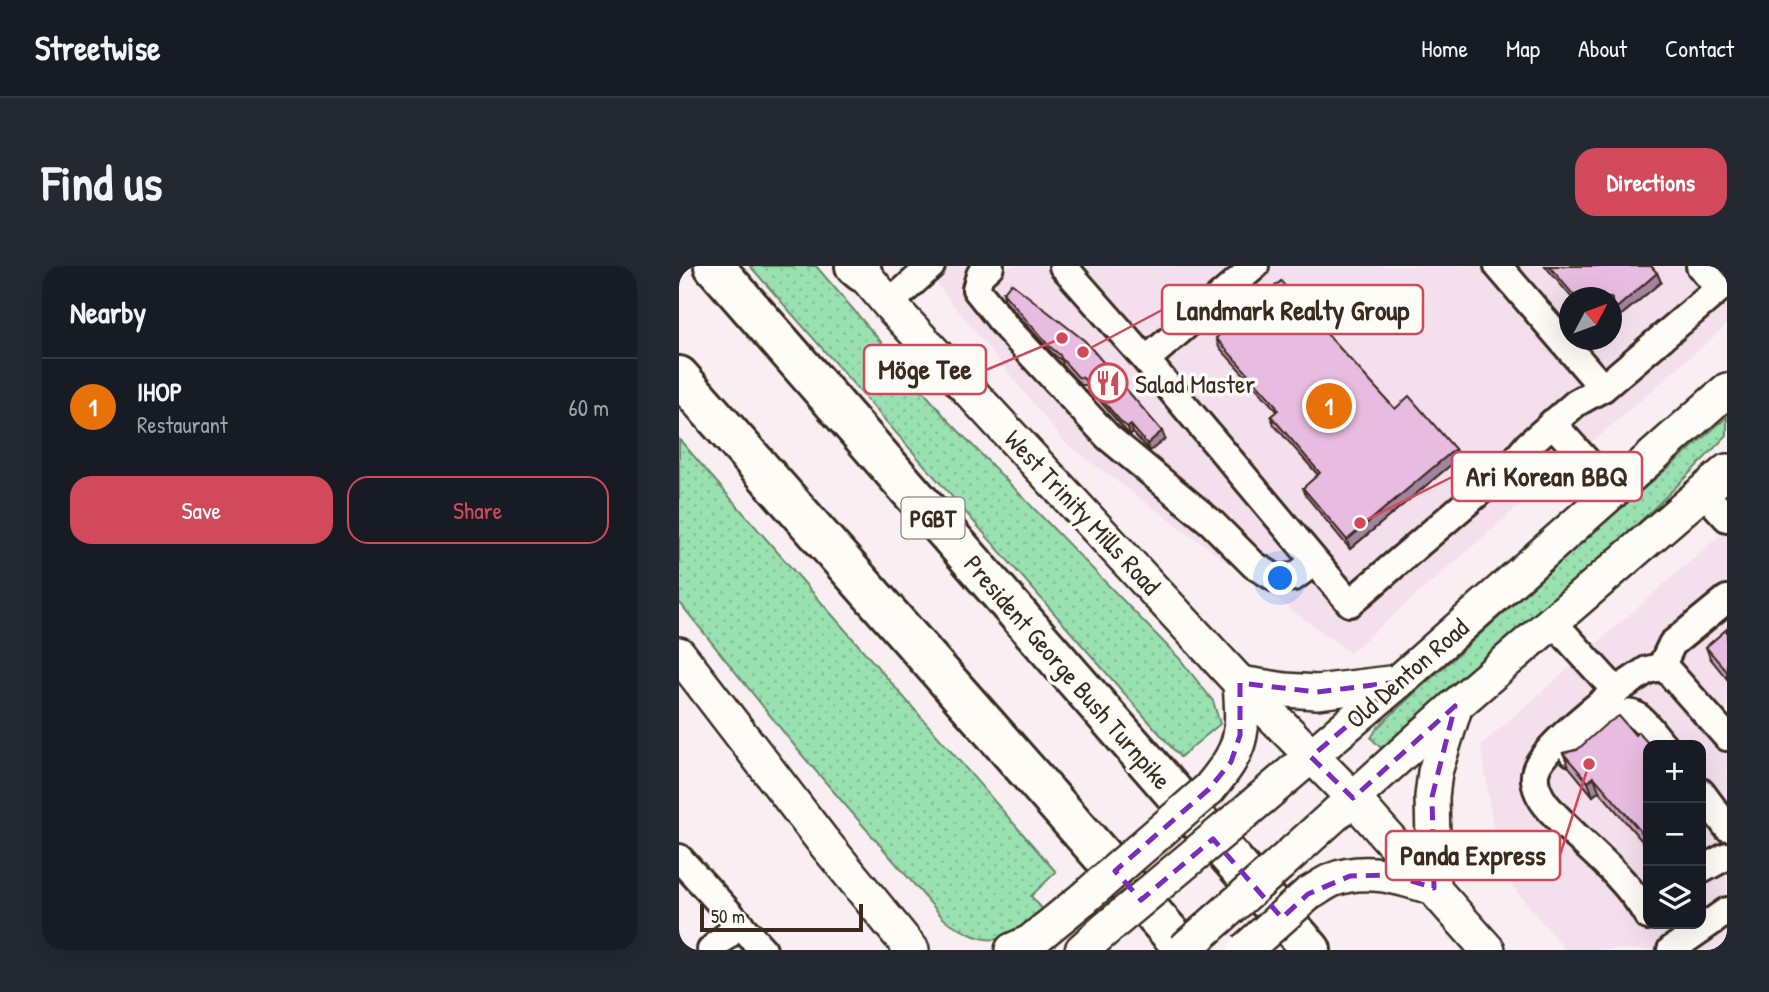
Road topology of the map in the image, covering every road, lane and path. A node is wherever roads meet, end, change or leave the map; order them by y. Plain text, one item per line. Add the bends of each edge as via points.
1 (714, 266) edge
2 (931, 266) edge
3 (990, 266) edge
4 (1063, 266) edge
5 (1255, 266) edge
6 (1498, 266) edge
7 (1700, 266) edge
8 (858, 268) edge
9 (1723, 286) edge
10 (889, 303) junction
11 (1146, 360) junction
12 (679, 376) edge
13 (1603, 388) junction
14 (1727, 390) edge
15 (1552, 424) junction
16 (1715, 482) edge
17 (1614, 491) junction
18 (1727, 518) edge
19 (1314, 562) junction
20 (1727, 599) edge
21 (1553, 622) junction
22 (682, 665) edge
23 (1661, 667) junction
24 (1398, 682) junction
25 (1240, 683) junction
26 (1616, 691) junction
27 (1455, 706) junction
28 (1727, 737) edge
29 (1659, 740) edge
30 (1311, 757) junction
31 (1538, 765) junction
32 (1353, 798) junction
33 (1706, 799) edge
34 (1727, 827) edge
35 (1727, 856) edge
36 (679, 858) edge
37 (1706, 867) edge
38 (1434, 888) junction
39 (1643, 906) edge
40 (1727, 911) edge
41 (740, 923) junction
42 (1658, 929) edge
43 (711, 950) edge
44 (763, 950) edge
45 (912, 950) edge
46 (1012, 950) edge
47 (1082, 950) edge
48 (1184, 950) edge
49 (1245, 950) edge
50 (1311, 950) edge
51 (1488, 950) edge
52 (1670, 950) edge

1 - 50 highway, President George Bush Turnpike / PGBT
2 - 10 lane
3 - 19 lane via 980,275 976,289 1108,437 1212,523 1254,565 1277,579 1294,577
4 - 11 lane
5 - 11 lane
6 - 13 lane
7 - 9 lane
8 - 10 main road, West Trinity Mills Road
9 - 13 lane
10 - 25 main road, West Trinity Mills Road
11 - 19 lane
12 - 48 highway
13 - 15 lane
14 - 17 main road, Old Denton Road
15 - 17 lane
15 - 19 lane via 1350,603
16 - 18 lane
16 - 21 main road
17 - 24 main road, Old Denton Road
20 - 23 lane via 1672,644
21 - 26 lane
21 - 27 main road
22 - 45 main road
23 - 26 lane via 1647,670
23 - 28 lane
24 - 25 main road via 1317,692
24 - 30 main road, Old Denton Road
25 - 30 main road, West Trinity Mills Road
25 - 46 main road, bridge via 1243,711 1238,747 1209,789 1084,898 1030,942
26 - 31 lane
27 - 32 main road
27 - 38 main road via 1432,797
29 - 31 lane via 1637,716 1624,712 1564,758
30 - 32 main road, West Trinity Mills Road
30 - 47 main road, Old Denton Road, bridge
31 - 39 lane via 1537,789 1546,805
32 - 38 main road, West Trinity Mills Road
32 - 48 main road, bridge
33 - 34 lane
35 - 37 lane
36 - 41 lane
38 - 49 main road, bridge via 1392,875 1332,880 1308,894
38 - 51 main road, West Trinity Mills Road
40 - 52 lane
41 - 43 lane
41 - 44 lane
42 - 52 lane

